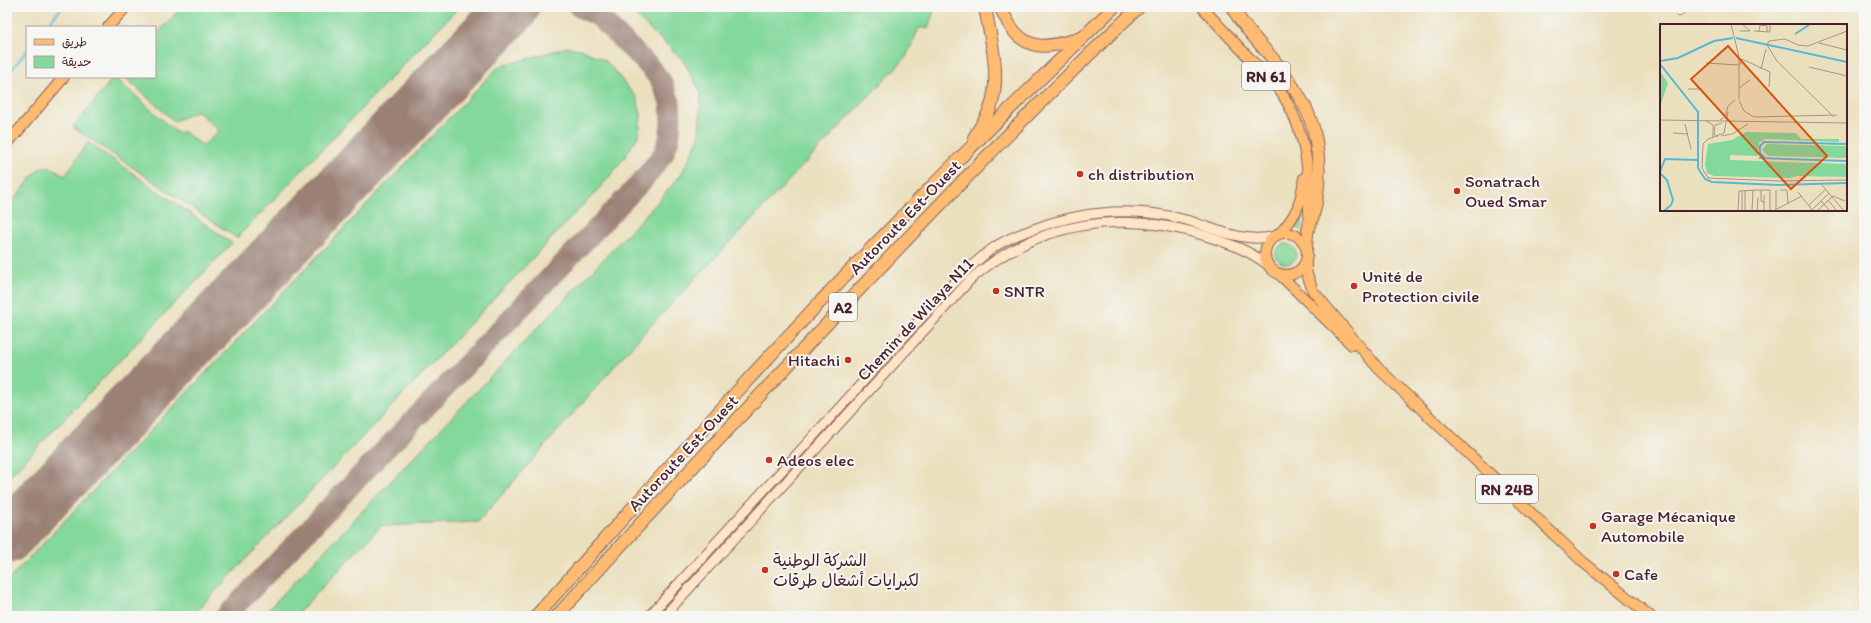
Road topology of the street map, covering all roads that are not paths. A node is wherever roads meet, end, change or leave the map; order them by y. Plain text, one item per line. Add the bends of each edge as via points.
1 (126, 7) edge
2 (986, 7) edge
3 (1001, 7) edge
4 (1114, 7) edge
5 (1139, 7) edge
6 (1202, 7) edge
7 (1232, 7) edge
8 (1684, 7) edge
9 (1679, 13) dead end
10 (109, 26) edge
11 (1082, 38) junction
12 (63, 78) edge
13 (7, 144) edge
14 (1306, 160) junction
15 (950, 167) junction
16 (1308, 230) junction
17 (1277, 235) junction
18 (1307, 248) junction
19 (1306, 261) junction
20 (1268, 266) junction
21 (1278, 274) junction
22 (1368, 358) junction
23 (536, 616) edge
24 (557, 616) edge
25 (650, 616) edge
26 (664, 616) edge
27 (1650, 616) edge

1 - 10 main road
2 - 15 highway via 994,66 994,97 988,115 972,141
3 - 11 highway via 1014,31 1029,43 1045,47
4 - 11 highway, Autoroute Est-Ouest / A2
5 - 24 highway, Autoroute Est-Ouest / A2 via 926,219 715,442
6 - 14 main road, RN 61 via 1283,96 1293,115
7 - 16 highway via 1297,91 1309,115 1318,158 1318,185 1314,216
8 - 9 street
11 - 15 highway, Autoroute Est-Ouest / A2
12 - 13 main road
14 - 16 main road, RN 61 via 1309,188
14 - 17 main road, RN 61 via 1298,208 1291,221
15 - 23 highway, Autoroute Est-Ouest / A2 via 829,293
16 - 18 main road, RN 61
17 - 18 main road via 1293,233 1299,236
17 - 20 main road via 1269,241 1265,253
17 - 25 main road via 1256,239 1171,217 1126,212 1065,219 1013,236 996,246 946,290
18 - 19 main road
19 - 21 main road via 1298,272 1291,275
19 - 22 main road via 1306,271 1313,292
20 - 21 main road
20 - 26 main road, Chemin de Wilaya N11 via 1256,255 1240,247 1184,229 1139,222 1097,223 1068,229 1004,253 970,280
21 - 22 main road
22 - 27 main road, RN 24B via 1583,562

